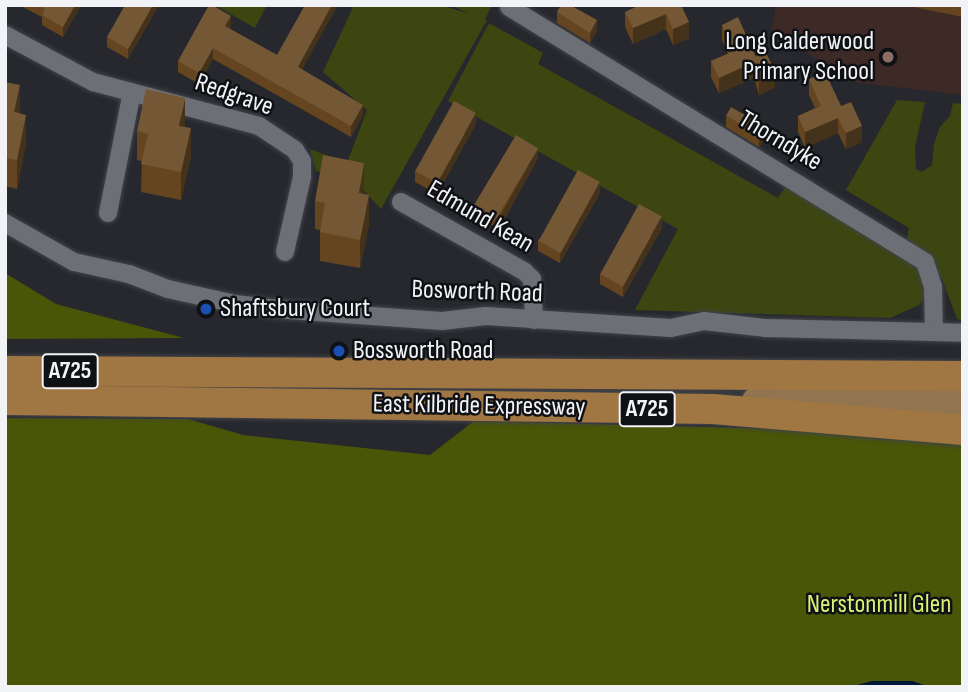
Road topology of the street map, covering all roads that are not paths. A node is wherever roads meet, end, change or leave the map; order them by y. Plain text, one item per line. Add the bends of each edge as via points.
1 (509, 7) dead end
2 (5, 35) edge
3 (132, 92) junction
4 (401, 202) dead end
5 (108, 214) dead end
6 (5, 223) edge
7 (285, 252) dead end
8 (534, 320) junction
9 (934, 332) junction
10 (963, 333) edge
11 (5, 370) edge
12 (963, 378) edge
13 (5, 400) edge
14 (963, 401) edge
15 (331, 402) junction
16 (963, 430) edge

1 - 9 street, Thorndyke via 925,262 936,308
2 - 3 street, Redgrave via 93,82
3 - 5 street
3 - 7 street, Redgrave via 259,126 295,149 302,161 302,177
4 - 8 street, Edmund Kean via 525,272 532,279
6 - 8 street, Bosworth Road via 74,262 234,304 442,321 486,316
8 - 9 street, Bosworth Road via 671,328 704,321 765,328
9 - 10 street, Bosworth Road
11 - 12 highway, East Kilbride Expressway / A725
13 - 15 highway, East Kilbride Expressway / A725
14 - 15 main road, East Kilbride Expressway via 467,398
15 - 16 highway, East Kilbride Expressway / A725 via 467,408 713,409

